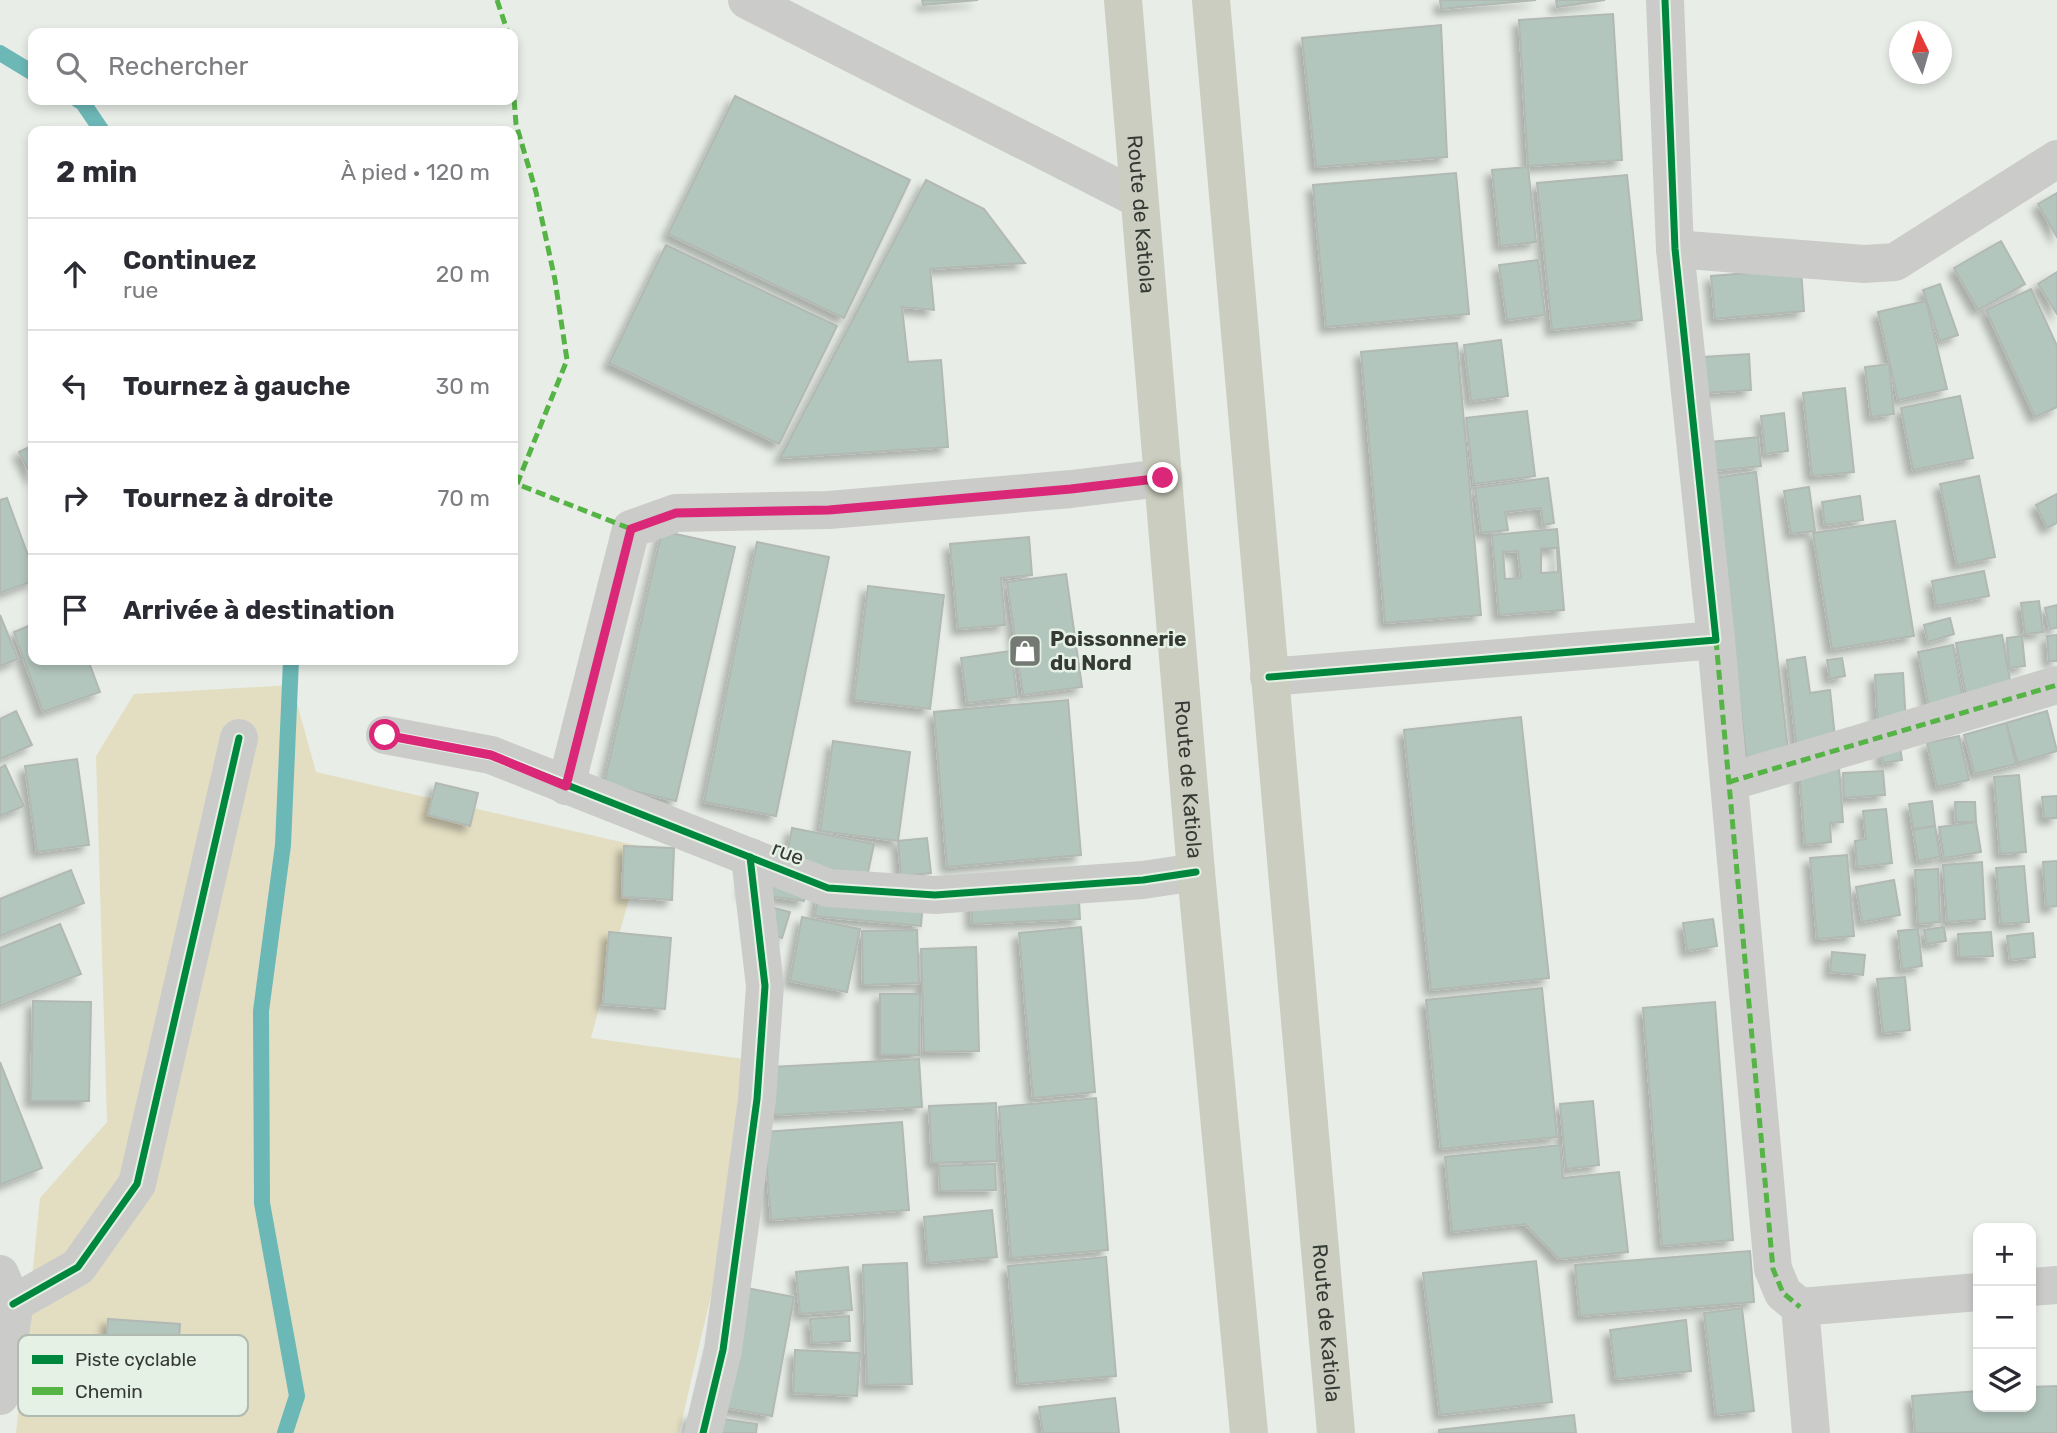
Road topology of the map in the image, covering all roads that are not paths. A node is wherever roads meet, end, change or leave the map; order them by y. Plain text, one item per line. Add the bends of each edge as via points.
1 (747, 0) edge
2 (1123, 0) edge
3 (1211, 0) edge
4 (1665, 0) edge
5 (2057, 159) edge
6 (1139, 199) junction
7 (1675, 249) junction
8 (1163, 478) junction
9 (1716, 640) junction
10 (1269, 677) junction
11 (2057, 685) edge
12 (385, 735) dead end
13 (239, 738) dead end
14 (1729, 782) junction
15 (566, 786) junction
16 (750, 857) junction
17 (1196, 872) junction
18 (2057, 1285) edge
19 (2036, 1287) edge
20 (6, 1289) edge
21 (1973, 1292) edge
22 (1800, 1307) junction
23 (0, 1396) edge
24 (703, 1433) edge
25 (1249, 1433) edge
26 (1336, 1433) edge
27 (1811, 1433) edge

1 - 6 street
2 - 6 highway, Route de Katiola
3 - 10 highway, Route de Katiola
4 - 7 street
5 - 7 street via 1895,262 1864,264
6 - 8 highway, Route de Katiola
7 - 9 street
8 - 15 street via 829,510 676,513 631,529
8 - 17 highway, Route de Katiola
9 - 10 street
9 - 14 street
10 - 26 highway, Route de Katiola
11 - 14 street
12 - 15 street, rue via 491,755
13 - 20 street via 137,1184 78,1267
14 - 22 street via 1773,1269 1783,1293
15 - 16 street, rue
16 - 17 street, rue via 828,888 935,895
16 - 24 street via 765,986 757,1099 723,1350
17 - 25 highway, Route de Katiola
18 - 19 street
20 - 23 street via 13,1315
21 - 22 street
22 - 27 street

